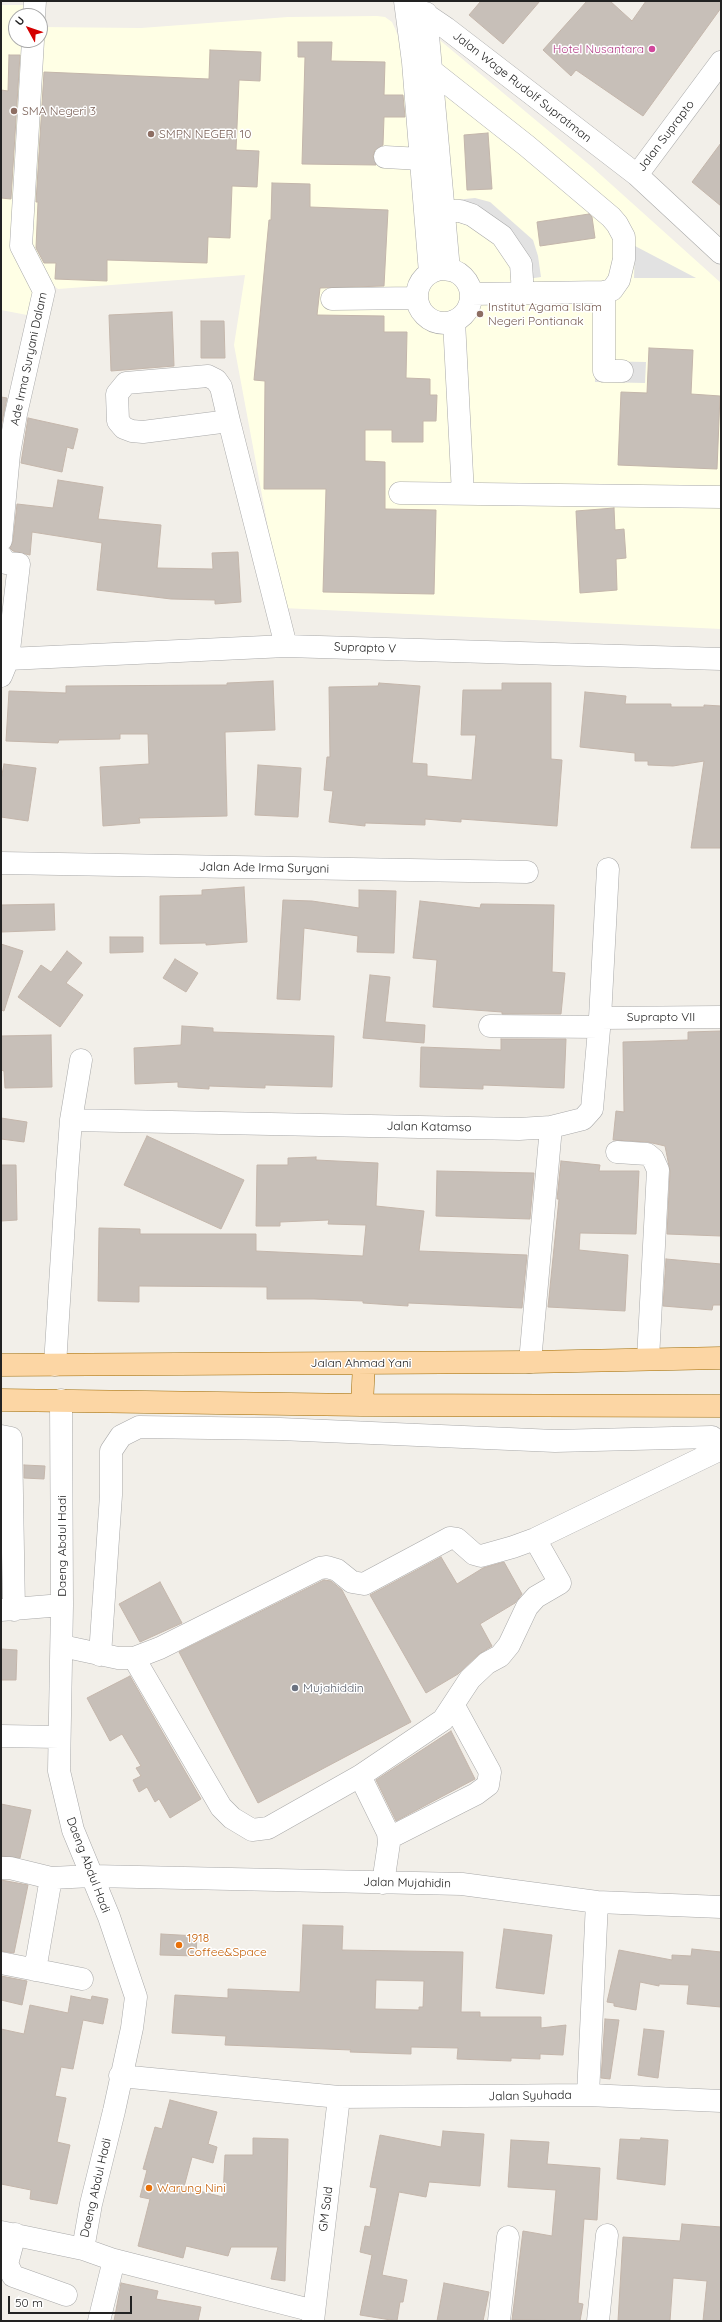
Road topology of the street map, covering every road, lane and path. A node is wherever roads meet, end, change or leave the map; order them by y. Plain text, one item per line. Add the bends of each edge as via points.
1 (406, 1) edge
2 (426, 13) junction
3 (33, 48) edge
4 (721, 62) edge
5 (432, 71) junction
6 (385, 157) dead end
7 (421, 160) junction
8 (637, 175) junction
9 (444, 211) junction
10 (721, 253) edge
11 (440, 271) junction
12 (604, 292) junction
13 (471, 294) junction
14 (523, 294) junction
15 (417, 298) junction
16 (332, 299) dead end
17 (448, 322) junction
18 (622, 371) dead end
19 (229, 421) junction
20 (400, 492) dead end
21 (455, 494) junction
22 (721, 497) edge
23 (1, 540) edge
24 (1, 556) edge
25 (286, 646) junction
26 (721, 659) edge
27 (3, 670) edge
28 (1, 863) edge
29 (608, 869) dead end
30 (527, 872) dead end
31 (721, 1017) edge
32 (600, 1022) junction
33 (490, 1026) dead end
34 (81, 1060) dead end
35 (71, 1120) junction
36 (551, 1127) junction
37 (617, 1152) dead end
38 (721, 1358) edge
39 (648, 1359) junction
40 (530, 1362) junction
41 (364, 1363) junction
42 (1, 1365) edge
43 (55, 1365) junction
44 (1, 1400) edge
45 (61, 1400) junction
46 (362, 1405) junction
47 (721, 1406) edge
48 (1, 1436) edge
49 (6, 1502) edge
50 (535, 1539) junction
51 (62, 1605) junction
52 (7, 1610) edge
53 (62, 1646) junction
54 (100, 1655) junction
55 (134, 1658) junction
56 (454, 1706) junction
57 (1, 1736) edge
58 (59, 1737) junction
59 (360, 1776) junction
60 (389, 1838) junction
61 (1, 1868) edge
62 (92, 1876) junction
63 (52, 1878) junction
64 (383, 1883) junction
65 (597, 1902) junction
66 (721, 1907) edge
67 (1, 1963) edge
68 (35, 1970) junction
69 (82, 1979) dead end
70 (120, 2076) junction
71 (588, 2095) junction
72 (339, 2097) junction
73 (721, 2101) edge
74 (8, 2233) edge
75 (607, 2235) dead end
76 (508, 2236) dead end
77 (83, 2249) junction
78 (114, 2260) junction
79 (66, 2295) dead end
80 (314, 2316) edge
81 (99, 2321) edge
82 (498, 2321) edge
83 (598, 2321) edge

1 - 2 street, Jalan Wage Rudolf Supratman
1 - 7 street
2 - 5 street
2 - 8 street, Jalan Wage Rudolf Supratman
3 - 23 street, Ade Irma Suryani Dalam via 22,246 44,291 16,414
4 - 8 street, Jalan Suprapto
5 - 9 street
5 - 12 street via 527,146 617,224 624,237 624,258 616,286
6 - 7 street
7 - 11 street
8 - 10 street, Jalan Suprapto
9 - 11 street
9 - 14 street via 460,210 472,214 502,236 521,264
11 - 13 street via 464,278
11 - 15 street via 422,281
12 - 14 street
12 - 18 street via 604,371
13 - 14 street
13 - 17 street via 465,312
15 - 16 street
15 - 17 street via 424,315
17 - 21 street
19 - 19 street via 143,432 132,431 124,428 118,421 117,394 126,383 208,376 216,380 221,387
19 - 25 street
20 - 21 street
21 - 22 street
24 - 27 street via 6,563 19,564
25 - 26 street, Suprapto V
25 - 27 street, Suprapto V
28 - 30 street, Jalan Ade Irma Suryani
29 - 32 street, Jalan Katamso
31 - 32 street, Suprapto VII
32 - 33 street, Suprapto VII
32 - 36 street, Jalan Katamso via 593,1105 590,1113 583,1119
34 - 35 street
35 - 36 street, Jalan Katamso
35 - 43 street via 59,1269
36 - 40 street
37 - 39 street via 647,1154 653,1159 658,1170
38 - 39 main road, Jalan Ahmad Yani
39 - 40 main road, Jalan Ahmad Yani
40 - 41 main road, Jalan Ahmad Yani
41 - 43 main road, Jalan Ahmad Yani
41 - 46 main road
42 - 43 main road, Jalan Ahmad Yani
44 - 45 main road
45 - 46 main road
45 - 51 street, Daeng Abdul Hadi
46 - 47 main road
48 - 49 street via 11,1438
49 - 52 street
50 - 54 street via 715,1444 555,1441 280,1428 139,1426 121,1436 111,1451 111,1495
50 - 55 street via 481,1556 474,1554 457,1539 450,1538 364,1584 352,1582 337,1570 320,1568 160,1648
50 - 56 street via 560,1583 536,1597 527,1607 509,1645 500,1656 487,1663 470,1679
51 - 52 street
51 - 53 street, Daeng Abdul Hadi
53 - 54 street
53 - 58 street, Daeng Abdul Hadi
54 - 55 street
55 - 59 street via 221,1807 242,1825 252,1830 268,1828
56 - 59 street via 434,1728
56 - 60 street via 490,1772 488,1785 476,1794
57 - 58 street
58 - 62 street, Daeng Abdul Hadi via 62,1791 73,1830
59 - 60 street via 385,1822
60 - 64 street
61 - 63 street, Jalan Mujahidin
62 - 63 street, Jalan Mujahidin
62 - 64 street, Jalan Mujahidin
62 - 70 street, Daeng Abdul Hadi via 136,1997 132,2028
63 - 68 street
64 - 65 street, Jalan Mujahidin via 462,1884
65 - 66 street, Jalan Mujahidin
65 - 71 street
67 - 68 street
68 - 69 street
70 - 72 street, Jalan Syuhada
70 - 77 street, Daeng Abdul Hadi
71 - 72 street, Jalan Syuhada
71 - 73 street, Jalan Syuhada
72 - 80 street, GM Said
74 - 77 street
74 - 79 street via 7,2264 13,2276
75 - 83 street
76 - 82 street
77 - 78 street
78 - 80 street
78 - 81 street

